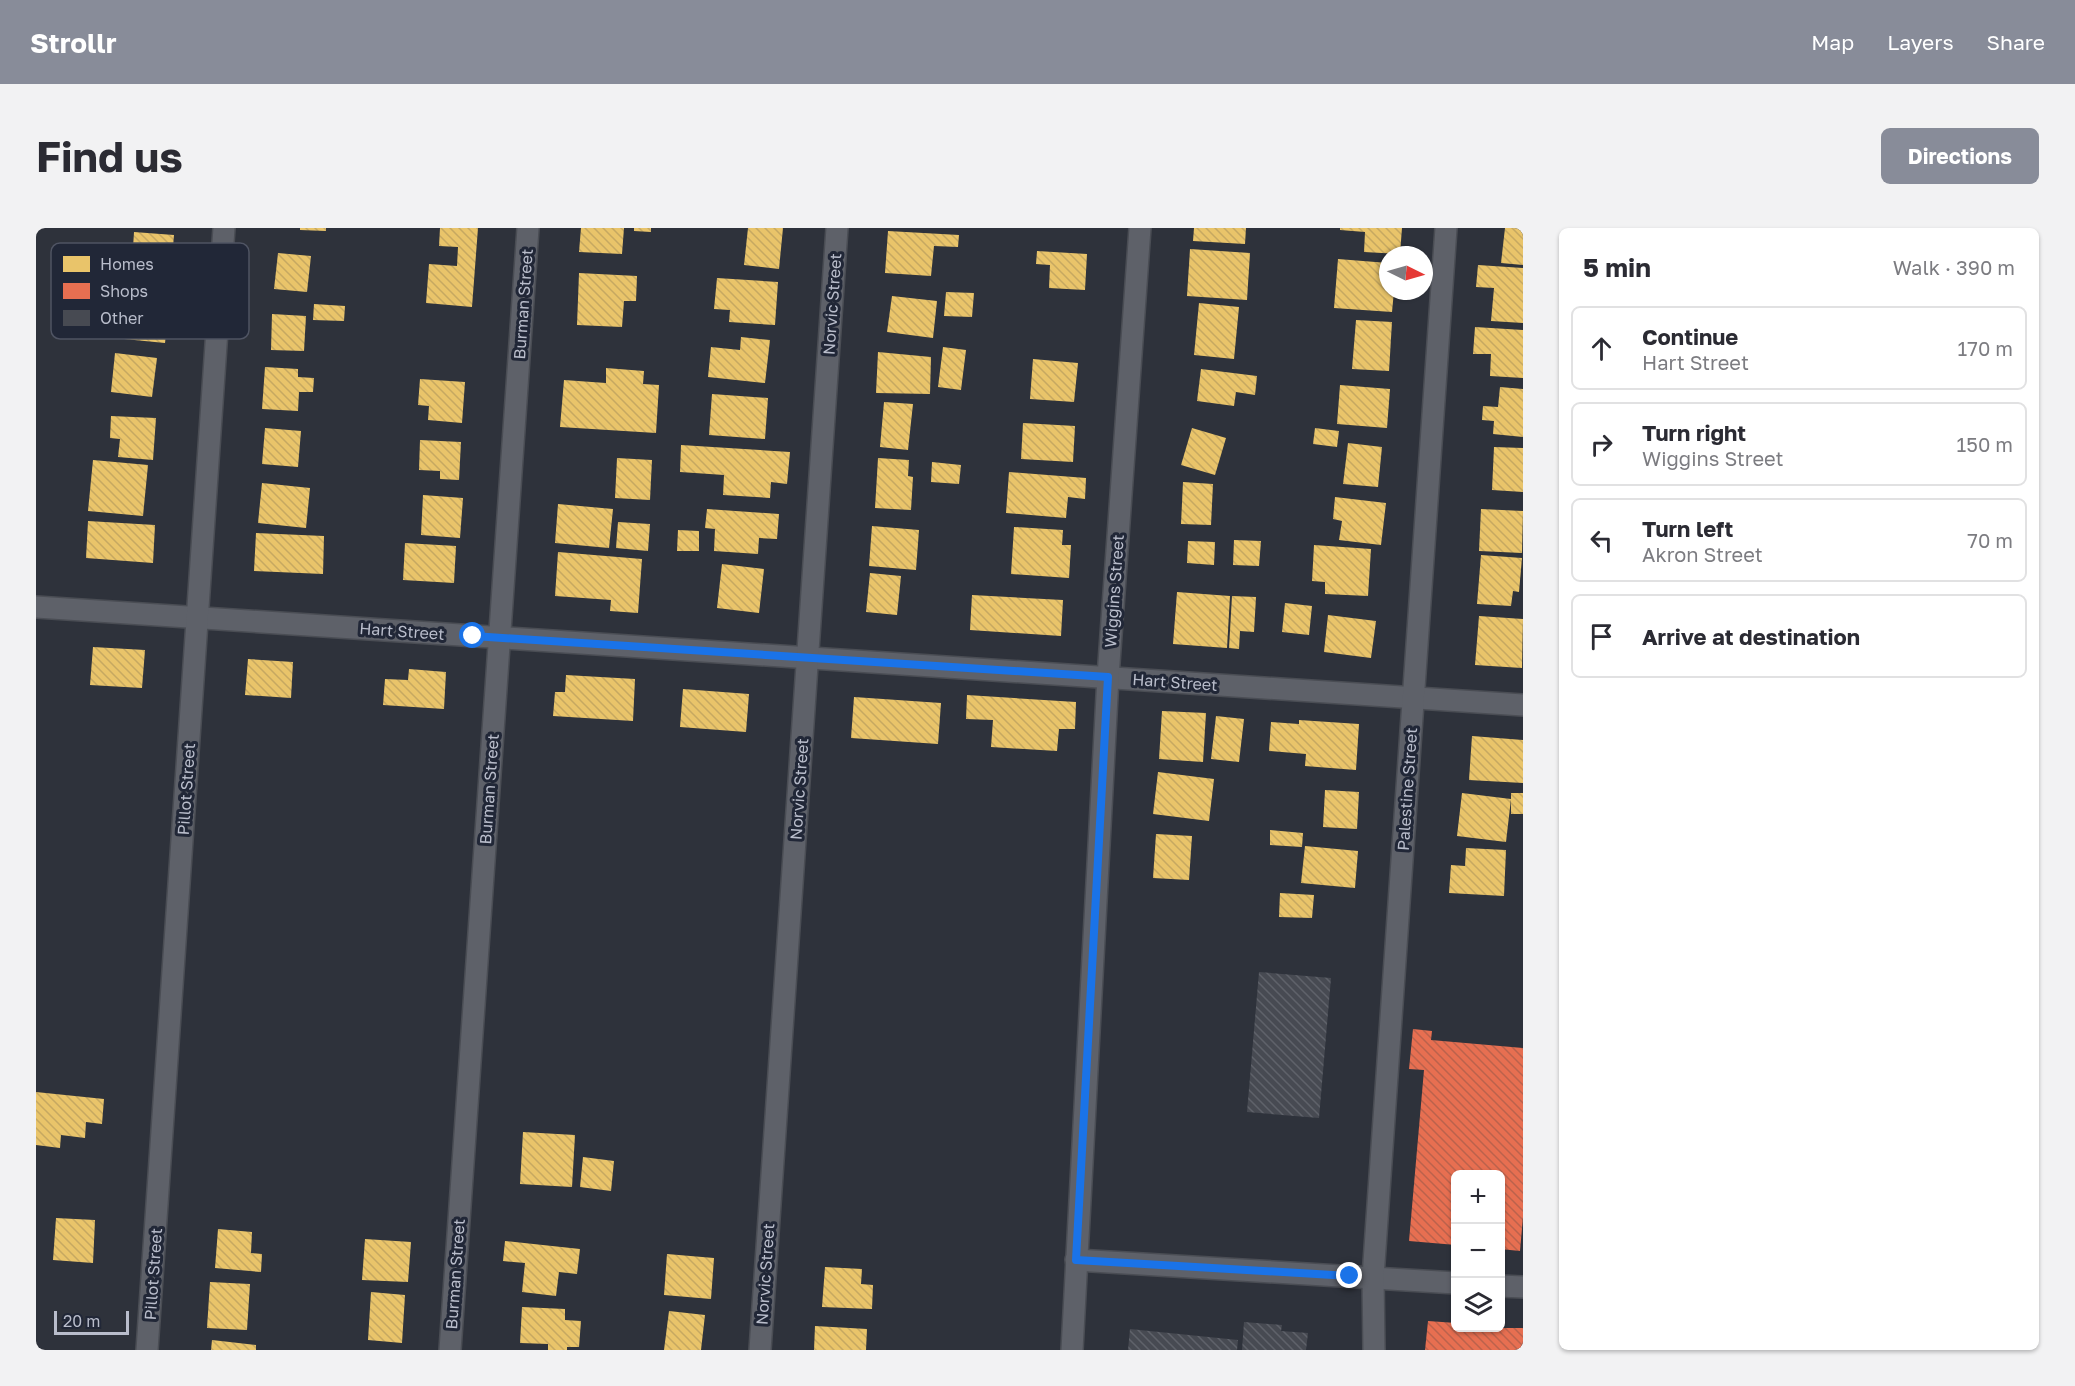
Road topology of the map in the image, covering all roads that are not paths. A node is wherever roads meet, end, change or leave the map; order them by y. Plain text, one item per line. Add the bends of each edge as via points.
1 (224, 228) edge
2 (528, 228) edge
3 (837, 228) edge
4 (1140, 228) edge
5 (1446, 228) edge
6 (223, 243) edge
7 (217, 339) edge
8 (36, 607) edge
9 (198, 618) junction
10 (500, 637) junction
11 (808, 658) junction
12 (1108, 677) junction
13 (1413, 697) junction
14 (1523, 705) edge
15 (1076, 1260) junction
16 (1373, 1277) junction
17 (1451, 1283) edge
18 (1505, 1286) edge
19 (1523, 1287) edge
20 (147, 1350) edge
21 (450, 1350) edge
22 (760, 1350) edge
23 (1072, 1350) edge
24 (1374, 1350) edge

1 - 6 street, Pillot Street
2 - 10 street, Burman Street
3 - 11 street, Norvic Street
4 - 12 street, Wiggins Street
5 - 13 street, Palestine Street
7 - 9 street, Pillot Street
8 - 9 street, Hart Street
9 - 10 street, Hart Street
9 - 20 street, Pillot Street
10 - 11 street, Hart Street
10 - 21 street, Burman Street
11 - 12 street, Hart Street
11 - 22 street, Norvic Street
12 - 13 street, Hart Street
12 - 15 street, Wiggins Street
13 - 14 street, Hart Street
13 - 16 street, Palestine Street
15 - 16 street
15 - 23 street, Wiggins Street
16 - 17 street
16 - 24 street, Palestine Street
18 - 19 street

